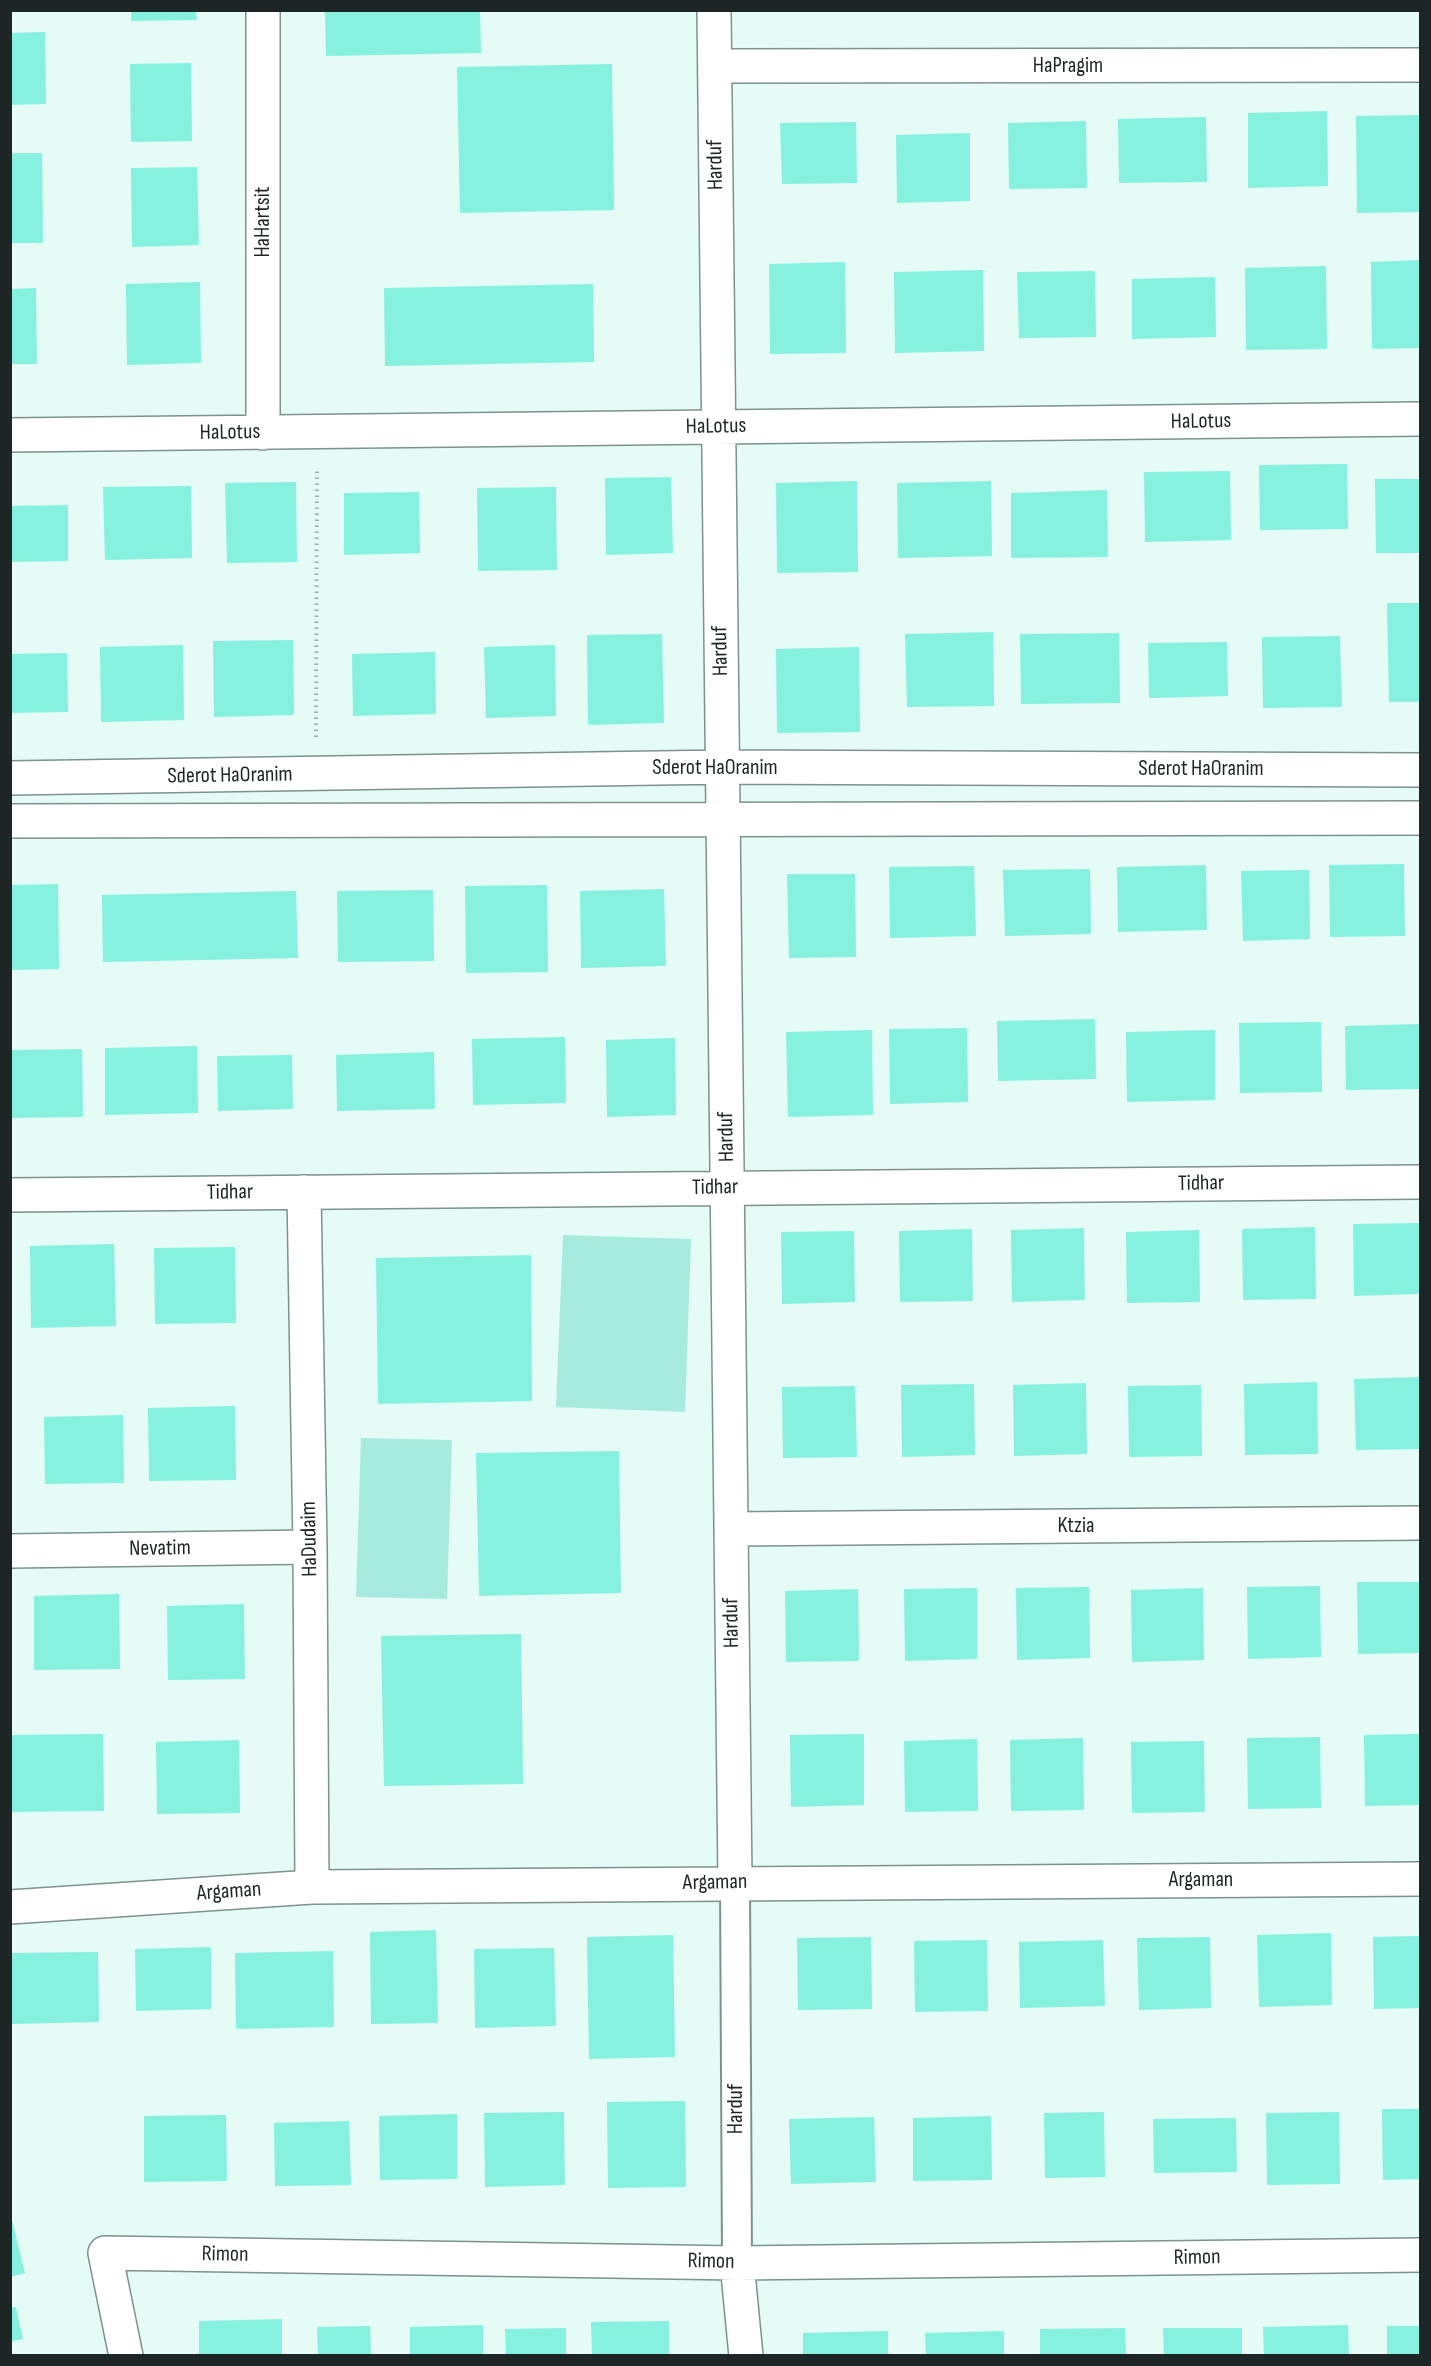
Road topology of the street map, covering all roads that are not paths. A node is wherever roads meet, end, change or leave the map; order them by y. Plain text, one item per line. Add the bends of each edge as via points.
1 (263, 10) edge
2 (714, 10) edge
3 (1420, 65) edge
4 (715, 66) junction
5 (1420, 419) edge
6 (719, 427) junction
7 (263, 432) junction
8 (10, 435) edge
9 (723, 767) junction
10 (1420, 770) edge
11 (10, 778) edge
12 (723, 818) junction
13 (1420, 818) edge
14 (10, 820) edge
15 (1420, 1182) edge
16 (727, 1188) junction
17 (304, 1192) junction
18 (10, 1195) edge
19 (1420, 1523) edge
20 (731, 1529) junction
21 (310, 1547) junction
22 (10, 1551) edge
23 (1420, 1879) edge
24 (735, 1882) junction
25 (312, 1887) junction
26 (10, 1907) edge
27 (1420, 2255) edge
28 (737, 2263) junction
29 (126, 2355) edge
30 (746, 2355) edge

1 - 7 street, HaHartsit
2 - 4 street, Harduf
3 - 4 street, HaPragim
4 - 6 street, Harduf
5 - 6 street, HaLotus
6 - 7 street, HaLotus
6 - 9 street, Harduf
7 - 8 street, HaLotus
9 - 10 street, Sderot HaOranim
9 - 11 street, Sderot HaOranim
9 - 12 street, Harduf
12 - 13 street, Sderot HaOranim
12 - 14 street, Sderot HaOranim
12 - 16 street, Harduf
15 - 16 street, Tidhar
16 - 17 street, Tidhar
16 - 20 street, Harduf
17 - 18 street, Tidhar
17 - 21 street, HaDudaim
19 - 20 street, Ktzia
20 - 24 street, Harduf
21 - 22 street, Nevatim
21 - 25 street, HaDudaim
23 - 24 street, Argaman
24 - 25 street, Argaman
24 - 28 street, Harduf
25 - 26 street, Argaman
27 - 28 street, Rimon
28 - 29 street, Rimon via 105,2253
28 - 30 street

